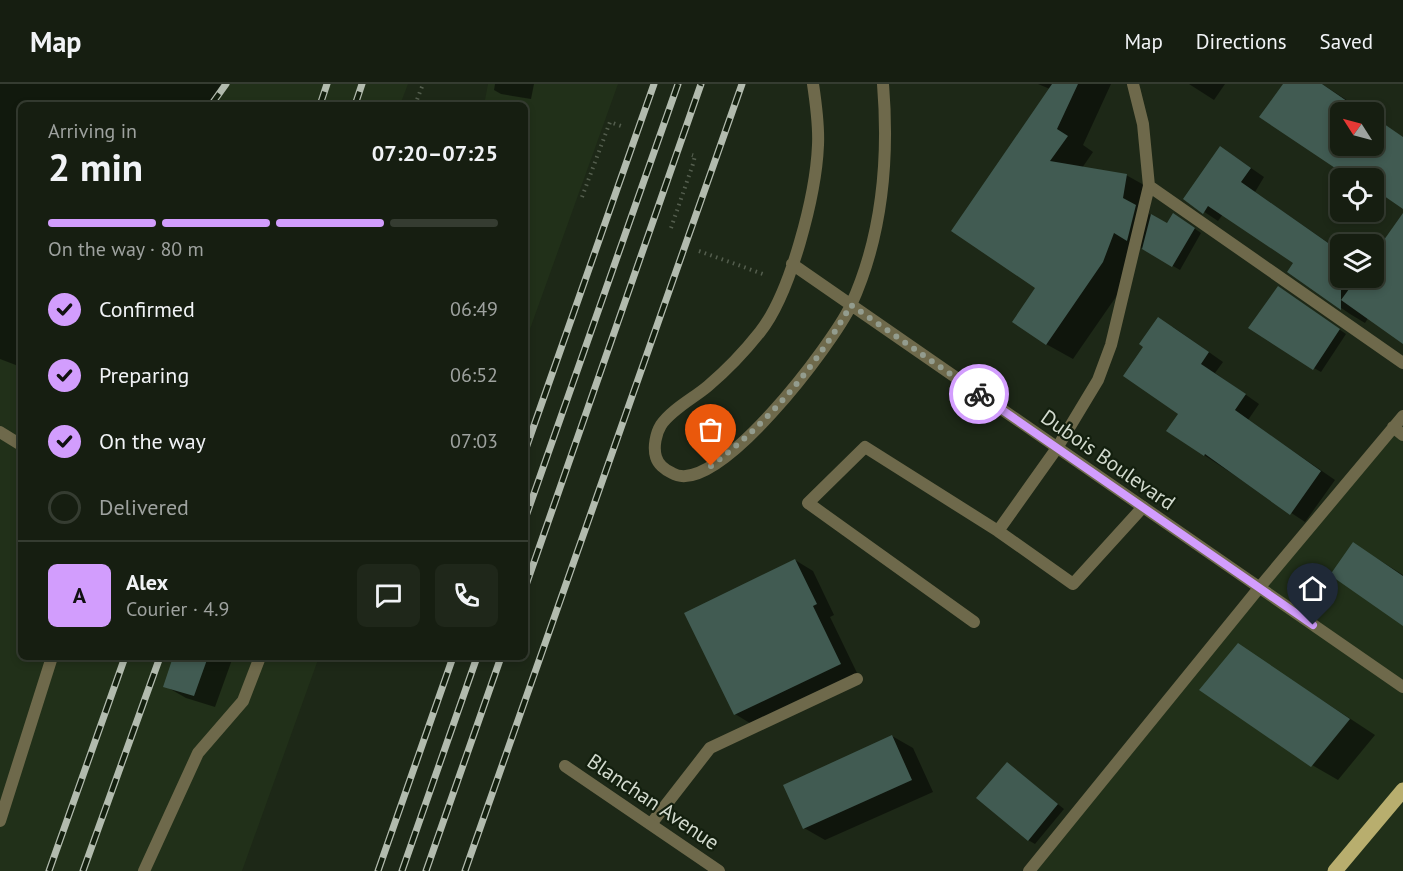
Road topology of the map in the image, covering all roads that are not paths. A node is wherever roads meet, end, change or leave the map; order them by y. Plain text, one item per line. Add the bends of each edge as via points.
1 (813, 84) edge
2 (883, 84) edge
3 (1133, 84) edge
4 (1149, 186) junction
5 (792, 264) junction
6 (851, 305) junction
7 (1403, 363) edge
8 (1403, 416) edge
9 (1398, 431) edge
10 (0, 432) edge
11 (18, 443) edge
12 (1057, 448) junction
13 (1143, 507) junction
14 (998, 531) junction
15 (1258, 588) junction
16 (974, 622) dead end
17 (51, 660) edge
18 (259, 660) edge
19 (857, 679) dead end
20 (1403, 687) edge
21 (565, 766) dead end
22 (1403, 790) edge
23 (0, 821) edge
24 (651, 824) junction
25 (144, 871) edge
26 (719, 871) edge
27 (1029, 871) edge
28 (1335, 871) edge

1 - 5 street via 818,145
2 - 6 street via 886,155 881,196
3 - 4 street via 1143,124
4 - 7 street
4 - 12 street via 1098,380
5 - 6 street, Dubois Boulevard
5 - 6 street via 780,299 761,330 709,385 662,425 655,442 656,457 664,469 678,477 694,476 756,429 804,377
6 - 12 street, Dubois Boulevard
8 - 9 street
9 - 15 street
10 - 11 street
12 - 13 street, Dubois Boulevard
12 - 14 street
13 - 14 street via 1073,584
13 - 15 street, Dubois Boulevard
14 - 16 street via 865,447 808,503
15 - 20 street, Dubois Boulevard
15 - 27 street
17 - 23 street
18 - 25 street via 243,701 198,753
19 - 24 street via 710,748
21 - 24 street, Blanchan Avenue
22 - 28 main road
24 - 26 street, Blanchan Avenue

